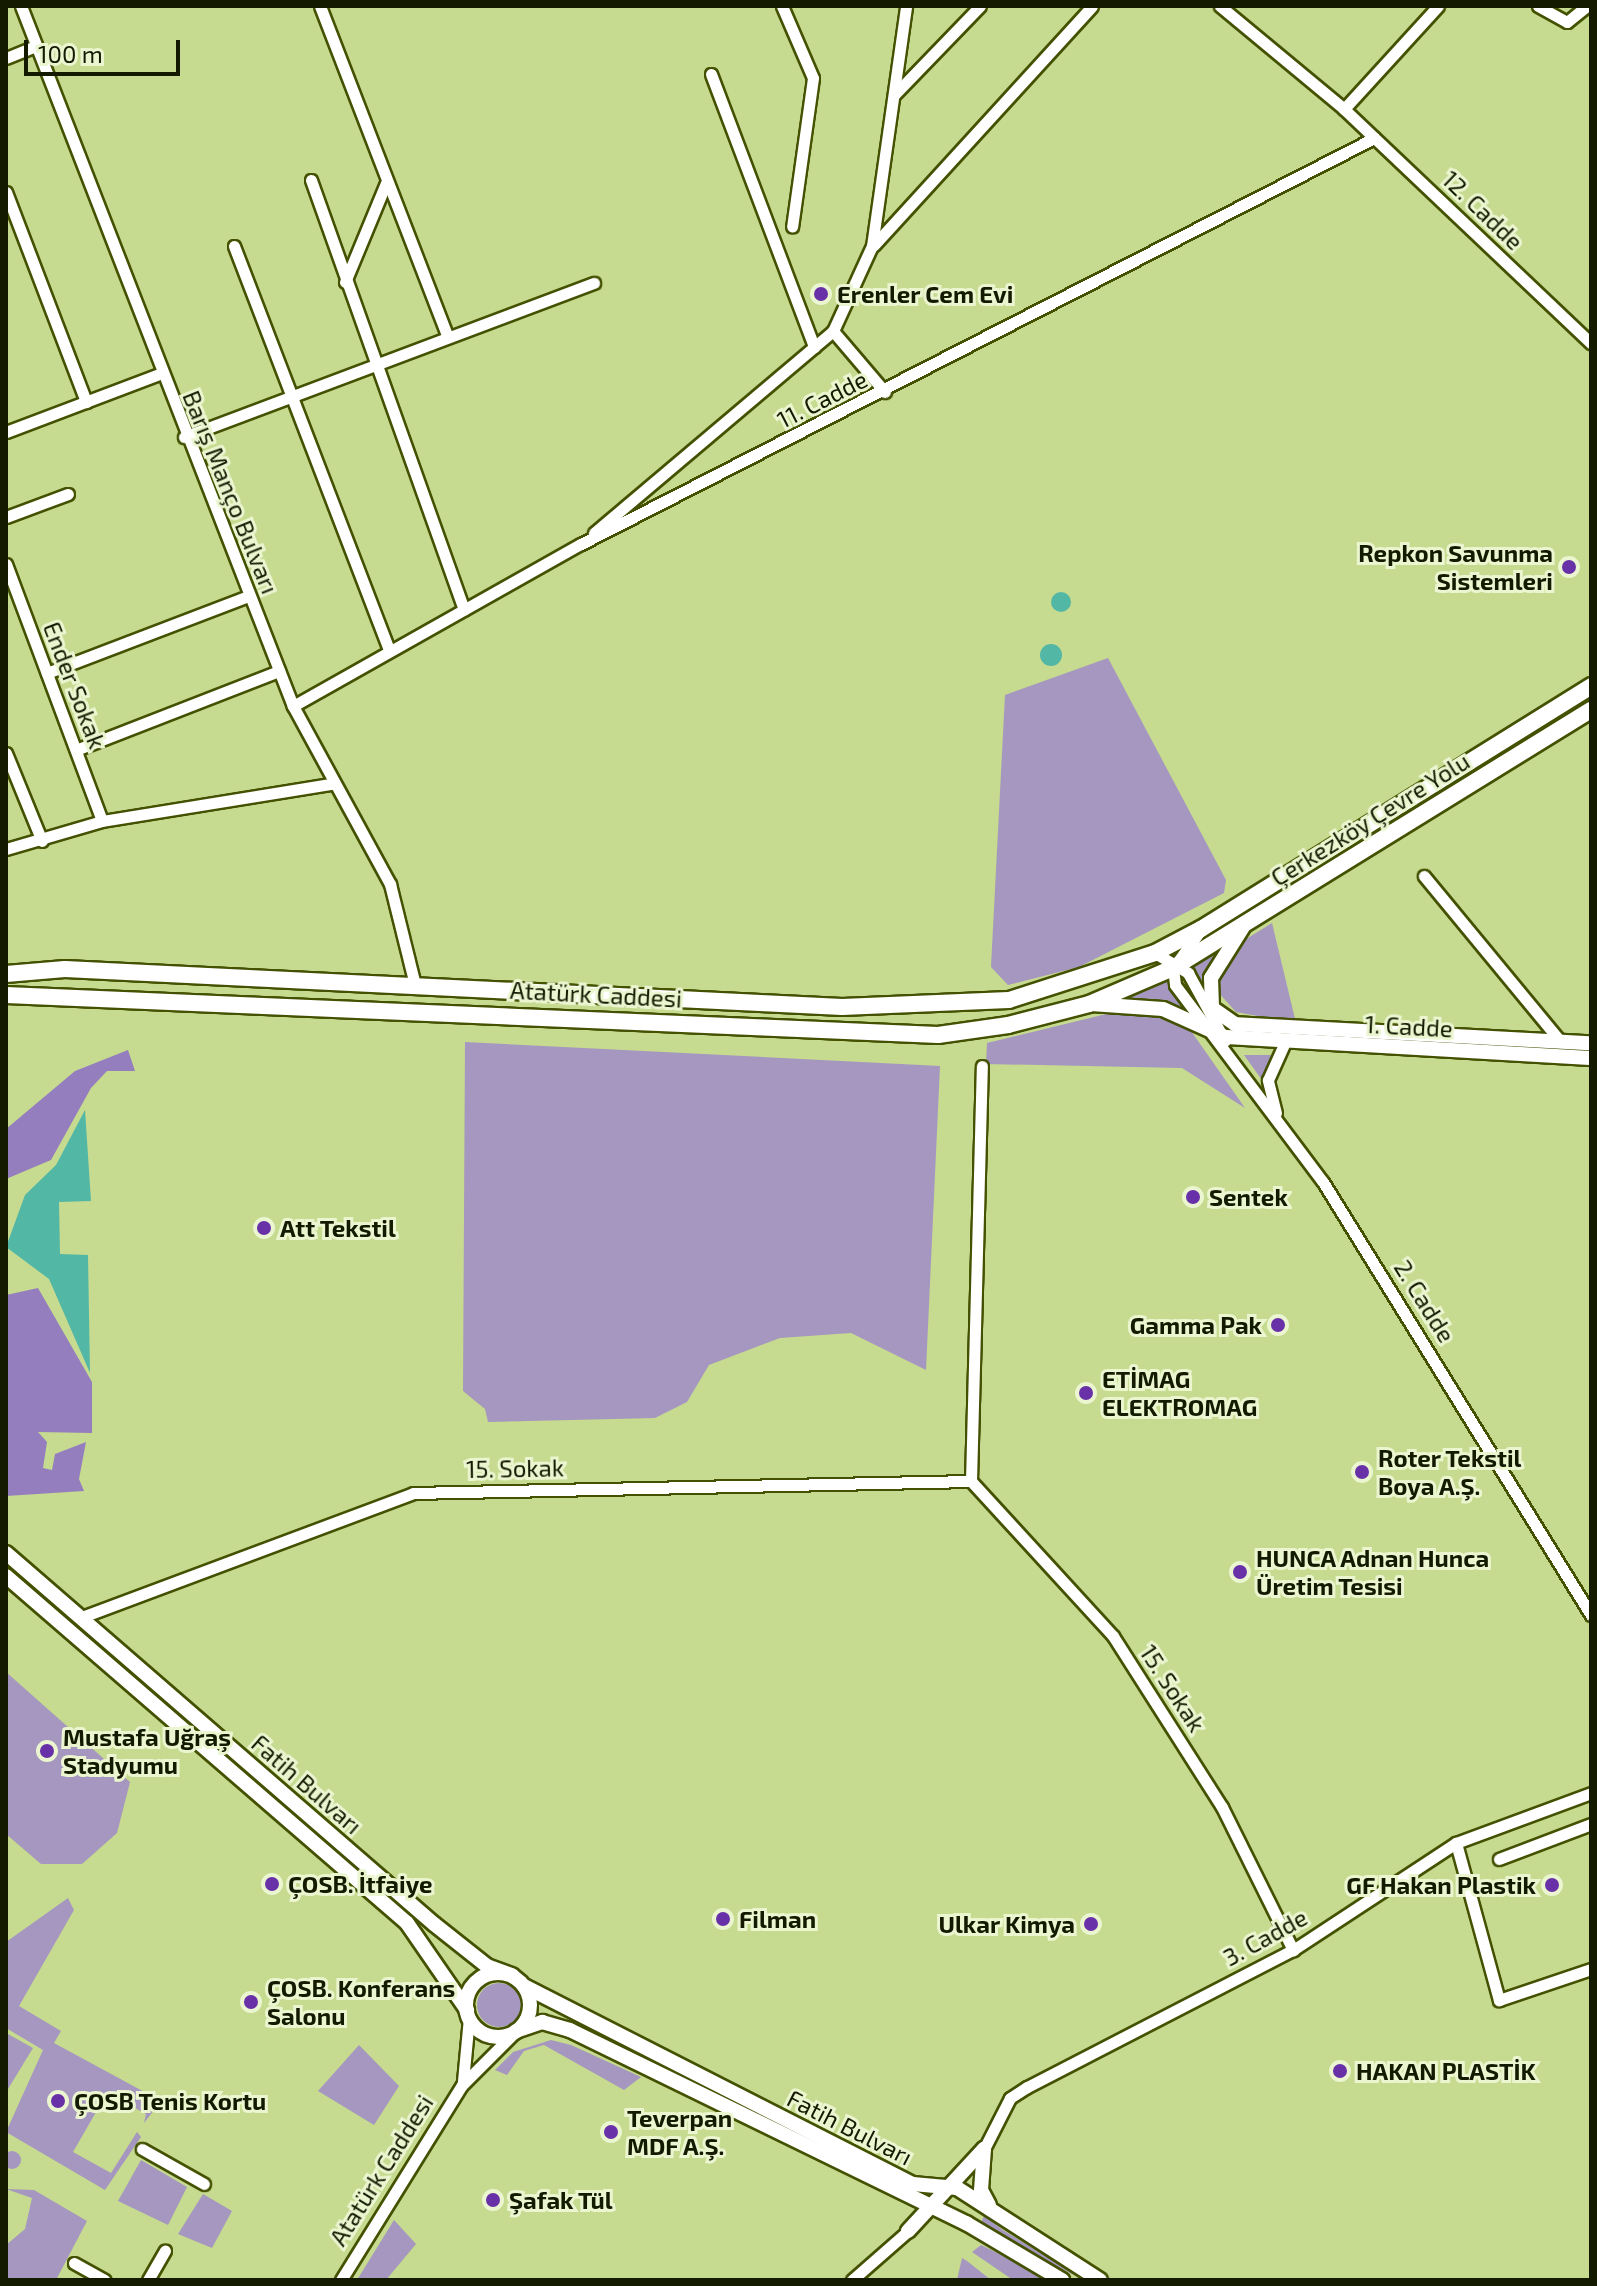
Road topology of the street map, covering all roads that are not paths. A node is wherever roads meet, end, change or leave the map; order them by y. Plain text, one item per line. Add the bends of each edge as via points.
1 (21, 6) edge
2 (320, 6) edge
3 (782, 6) edge
4 (906, 6) edge
5 (980, 6) edge
6 (1092, 6) edge
7 (1220, 6) edge
8 (1438, 6) edge
9 (1538, 6) edge
10 (1587, 6) edge
11 (35, 46) junction
12 (6, 58) edge
13 (711, 74) dead end
14 (895, 94) junction
15 (1344, 109) junction
16 (1374, 138) junction
17 (311, 180) dead end
18 (386, 183) junction
19 (6, 192) edge
20 (792, 227) dead end
21 (234, 246) dead end
22 (872, 246) junction
23 (345, 282) junction
24 (594, 283) dead end
25 (833, 331) junction
26 (447, 335) junction
27 (1591, 343) edge
28 (814, 347) junction
29 (372, 364) junction
30 (162, 373) junction
31 (885, 392) junction
32 (295, 394) junction
33 (86, 402) junction
34 (6, 417) edge
35 (9, 431) edge
36 (184, 437) junction
37 (68, 494) dead end
38 (6, 517) edge
39 (581, 544) junction
40 (6, 564) edge
41 (249, 596) junction
42 (464, 610) junction
43 (389, 650) junction
44 (279, 671) junction
45 (47, 673) junction
46 (1591, 686) edge
47 (293, 706) junction
48 (1591, 710) edge
49 (76, 750) junction
50 (6, 753) edge
51 (331, 784) junction
52 (102, 821) junction
53 (42, 841) junction
54 (6, 849) edge
55 (1424, 876) dead end
56 (1245, 926) junction
57 (1201, 929) junction
58 (1155, 953) junction
59 (6, 966) edge
60 (1173, 968) junction
61 (65, 969) junction
62 (6, 974) edge
63 (415, 985) junction
64 (52, 992) junction
65 (6, 995) edge
66 (6, 1002) edge
67 (1089, 1004) junction
68 (1212, 1008) junction
69 (1200, 1024) junction
70 (1235, 1024) junction
71 (1225, 1037) junction
72 (1286, 1040) junction
73 (1560, 1041) junction
74 (1591, 1043) edge
75 (1225, 1058) junction
76 (1591, 1058) edge
77 (982, 1066) dead end
78 (1277, 1117) junction
79 (971, 1481) junction
80 (6, 1553) edge
81 (6, 1576) edge
82 (1591, 1615) edge
83 (82, 1617) junction
84 (1591, 1793) edge
85 (1591, 1824) edge
86 (1456, 1843) junction
87 (1499, 1859) dead end
88 (1293, 1950) junction
89 (1591, 1969) edge
90 (512, 1975) junction
91 (524, 1986) junction
92 (468, 2014) junction
93 (516, 2031) junction
94 (462, 2085) junction
95 (142, 2149) dead end
96 (984, 2149) junction
97 (204, 2184) dead end
98 (946, 2186) junction
99 (903, 2195) junction
100 (977, 2200) junction
101 (933, 2209) junction
102 (993, 2212) junction
103 (966, 2223) junction
104 (908, 2231) junction
105 (165, 2251) dead end
106 (74, 2263) dead end
107 (105, 2280) edge
108 (148, 2280) edge
109 (341, 2280) edge
110 (852, 2280) edge
111 (1062, 2280) edge
112 (1100, 2280) edge

1 - 11 street, Barış Manço Bulvarı
2 - 18 street
3 - 20 street via 813,78
4 - 14 street
5 - 14 street
6 - 22 street
7 - 15 street, 12. Cadde
8 - 15 street
9 - 10 street via 1567,22
11 - 12 street
11 - 30 street, Barış Manço Bulvarı
13 - 28 street
14 - 22 street
15 - 16 street, 12. Cadde
16 - 27 street, 12. Cadde
16 - 31 street, 11. Cadde
17 - 23 street
18 - 23 street
18 - 26 street
19 - 33 street
21 - 32 street
22 - 25 street
23 - 29 street
24 - 26 street
25 - 28 street
25 - 31 street
26 - 29 street
28 - 39 street
29 - 32 street
29 - 42 street
30 - 33 street
30 - 36 street, Barış Manço Bulvarı
31 - 39 street, 11. Cadde
32 - 36 street
32 - 43 street
33 - 35 street
34 - 35 street
36 - 41 street, Barış Manço Bulvarı
37 - 38 street
39 - 42 street, 11. Cadde
40 - 45 street, Ender Sokak
41 - 44 street, Barış Manço Bulvarı
41 - 45 street
42 - 43 street, 11. Cadde
43 - 47 street, 11. Cadde
44 - 47 street, Barış Manço Bulvarı
44 - 49 street
45 - 49 street, Ender Sokak
46 - 57 highway
47 - 51 street, Barış Manço Bulvarı
48 - 56 highway, Çerkezköy Çevre Yolu
49 - 52 street, Ender Sokak
50 - 53 street
51 - 52 street
51 - 63 street, Barış Manço Bulvarı via 390,884
52 - 53 street
53 - 54 street
55 - 73 street
56 - 60 highway, Çerkezköy Çevre Yolu
56 - 68 main road via 1211,978
57 - 58 highway
57 - 60 street
58 - 60 street
58 - 63 highway via 1009,1000 949,1003 842,1007
59 - 61 highway
60 - 67 highway, Atatürk Caddesi
60 - 68 street via 1188,973
60 - 69 street, 2. Cadde via 1175,985
61 - 62 highway
61 - 63 highway
64 - 65 highway, Atatürk Caddesi
64 - 66 highway
64 - 67 highway, Atatürk Caddesi via 938,1035
67 - 69 main road via 1163,1009
68 - 70 main road
68 - 71 street
69 - 71 main road
69 - 75 street, 2. Cadde
70 - 71 street
70 - 73 main road, 1. Cadde
71 - 72 main road, 1. Cadde
71 - 75 street
72 - 76 main road, 1. Cadde
72 - 78 street via 1268,1080
73 - 74 main road, 1. Cadde
75 - 78 street, 2. Cadde
77 - 79 street
78 - 82 street, 2. Cadde
79 - 83 street, 15. Sokak via 413,1493
79 - 88 street, 15. Sokak via 1113,1636 1222,1807
80 - 83 main road, Fatih Bulvarı
81 - 92 main road, Fatih Bulvarı via 407,1923
83 - 90 main road, Fatih Bulvarı via 434,1924 487,1966
84 - 86 street, 3. Cadde
85 - 87 street
86 - 88 street, 3. Cadde
86 - 89 street via 1499,2000
88 - 96 street, 3. Cadde via 1010,2098
90 - 91 main road
90 - 92 main road via 480,1978
91 - 93 main road via 530,2009
91 - 98 main road, Fatih Bulvarı via 913,2184
92 - 93 main road via 487,2035
92 - 94 street
93 - 94 street
93 - 99 main road via 542,2022 570,2030
94 - 109 street, Atatürk Caddesi
95 - 97 street
96 - 98 main road
96 - 102 main road via 981,2190
98 - 100 main road, Fatih Bulvarı
98 - 101 main road
99 - 101 main road
99 - 104 main road
100 - 102 main road, Fatih Bulvarı
100 - 103 main road
101 - 103 main road
101 - 104 main road
102 - 112 main road, Fatih Bulvarı
103 - 111 main road
104 - 110 street
105 - 108 street
106 - 107 street

